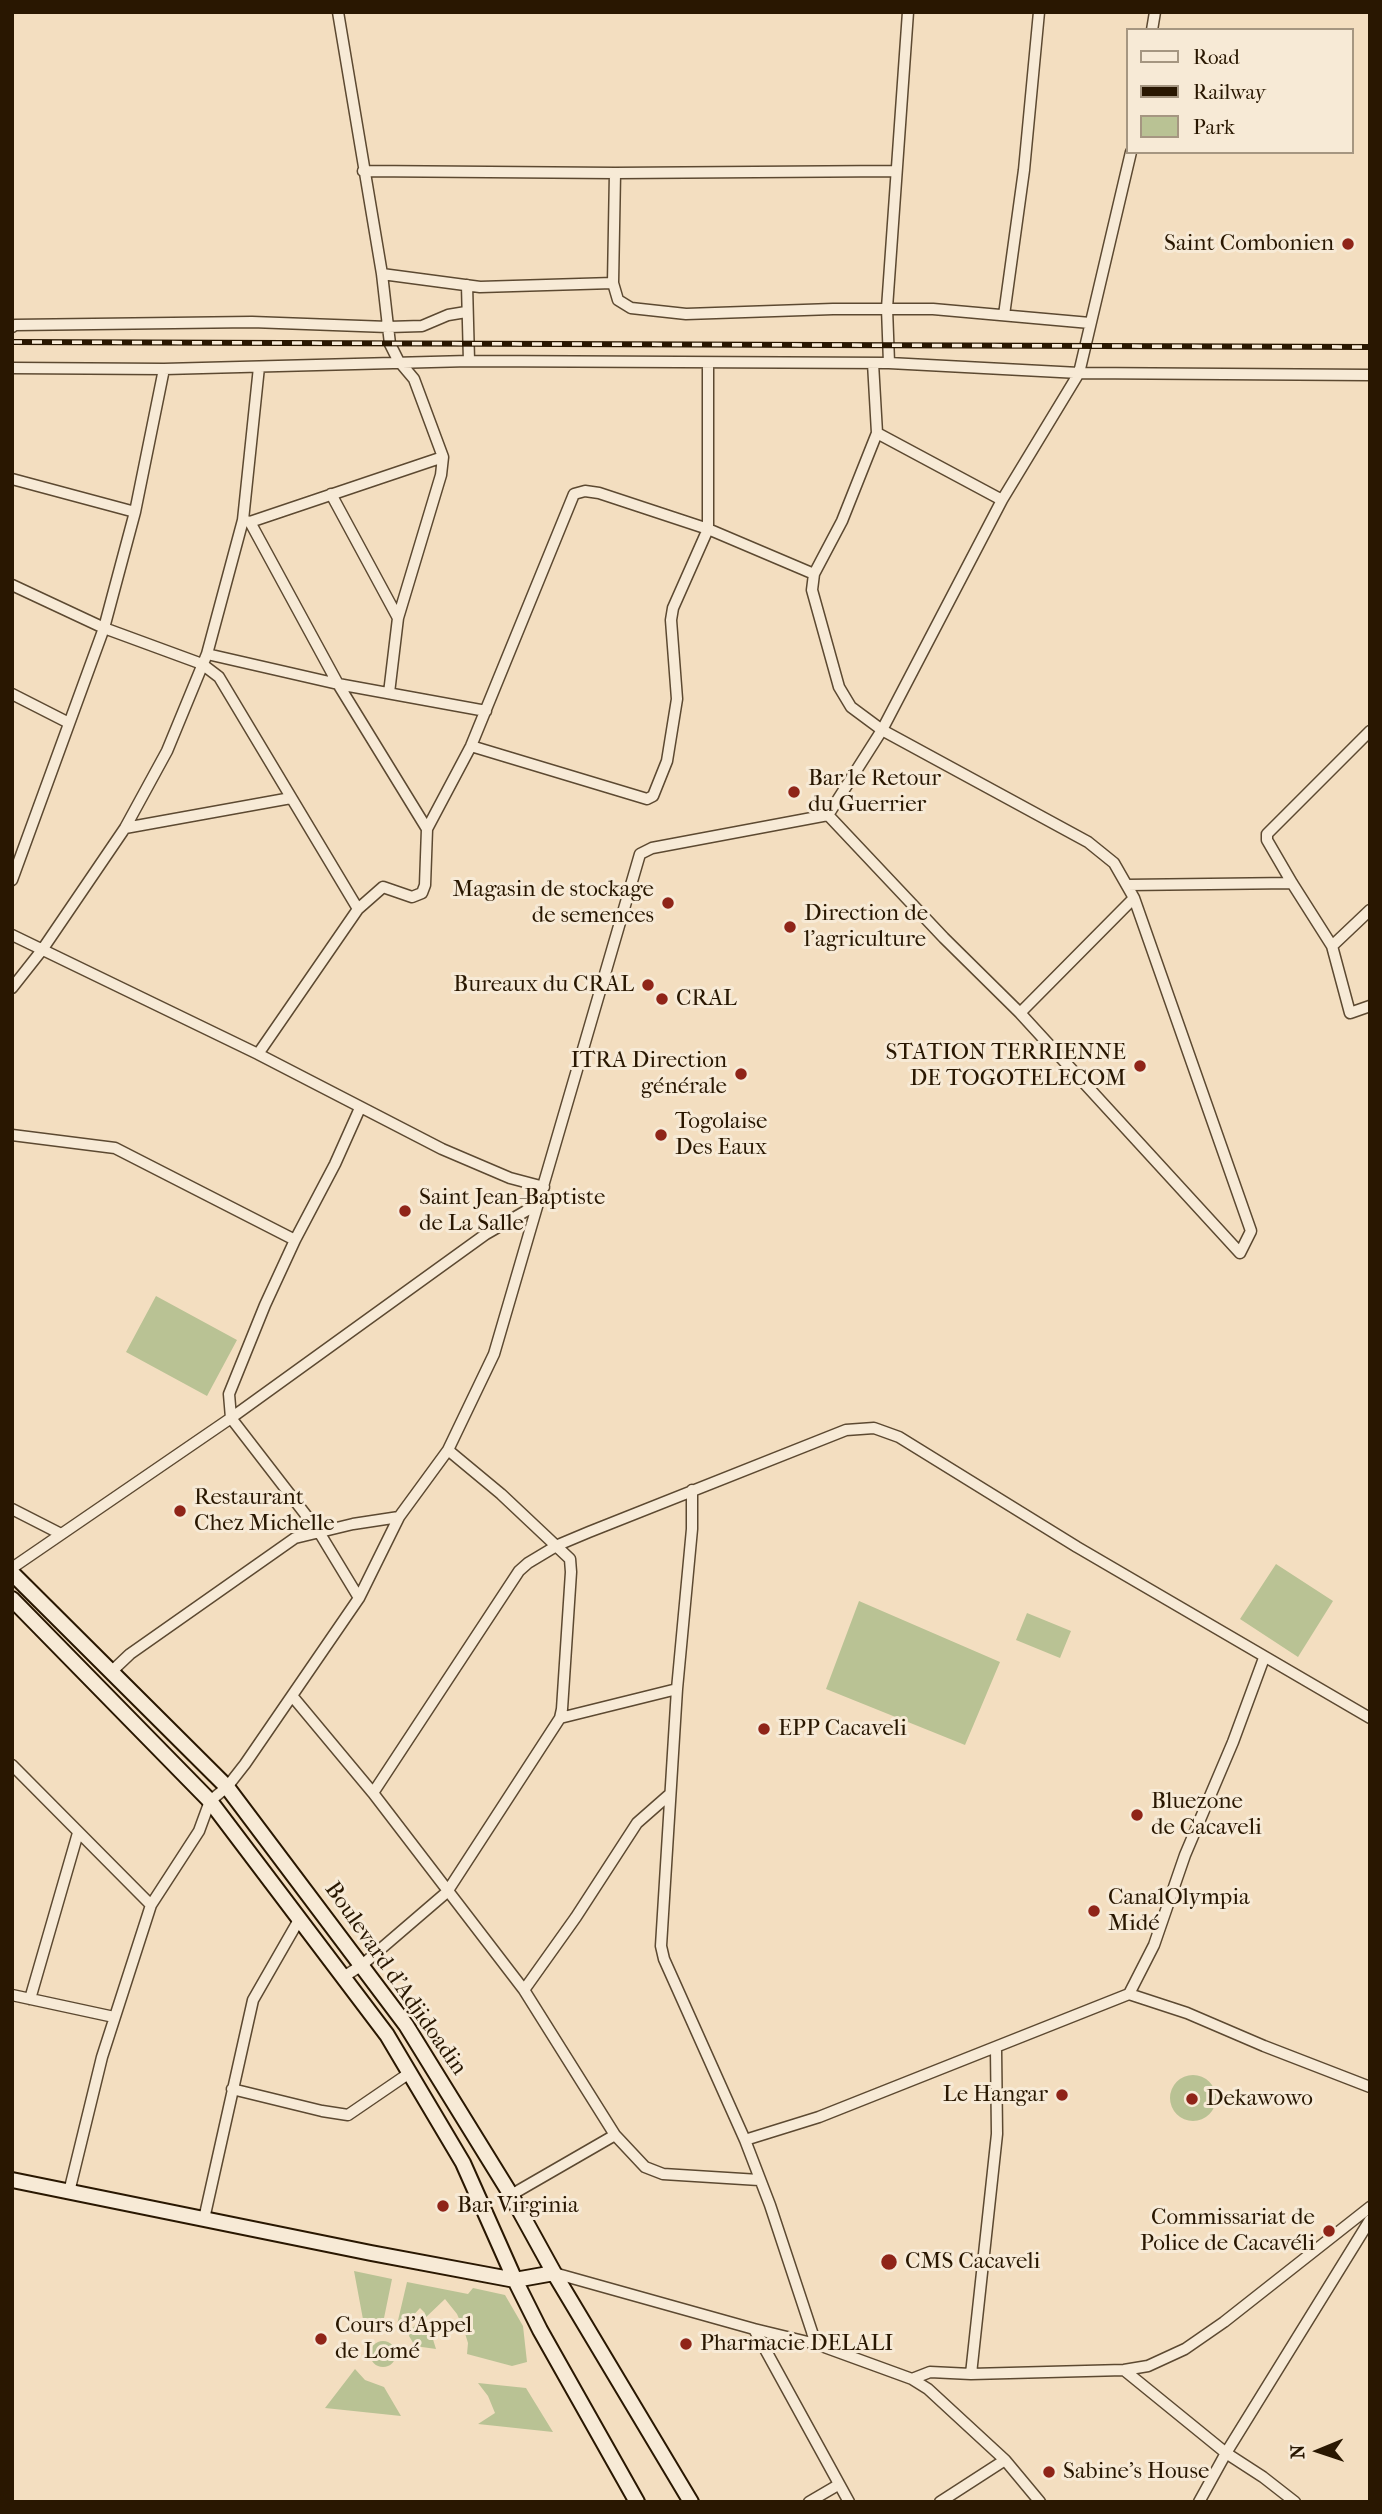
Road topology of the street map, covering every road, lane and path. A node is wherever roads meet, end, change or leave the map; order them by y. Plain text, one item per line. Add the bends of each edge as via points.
1 (338, 12) edge
2 (908, 12) edge
3 (1039, 12) edge
4 (1131, 154) edge
5 (363, 171) junction
6 (896, 171) junction
7 (615, 173) junction
8 (382, 274) junction
9 (613, 283) junction
10 (467, 285) junction
11 (887, 308) junction
12 (466, 312) junction
13 (1004, 315) junction
14 (1090, 323) junction
15 (12, 327) edge
16 (388, 327) junction
17 (469, 361) junction
18 (400, 363) junction
19 (708, 363) junction
20 (873, 363) junction
21 (889, 363) junction
22 (259, 367) junction
23 (12, 368) edge
24 (164, 369) junction
25 (1079, 373) junction
26 (1370, 375) edge
27 (877, 433) junction
28 (443, 457) junction
29 (12, 479) edge
30 (331, 494) junction
31 (1002, 500) junction
32 (135, 512) junction
33 (246, 521) junction
34 (708, 529) junction
35 (814, 574) junction
36 (12, 585) edge
37 (398, 618) junction
38 (104, 628) junction
39 (205, 659) junction
40 (338, 684) junction
41 (389, 693) junction
42 (12, 694) edge
43 (486, 711) junction
44 (69, 723) junction
45 (881, 730) junction
46 (1370, 732) edge
47 (471, 746) junction
48 (291, 799) junction
49 (828, 814) junction
50 (125, 828) junction
51 (427, 830) junction
52 (12, 880) edge
53 (1292, 883) junction
54 (1127, 885) junction
55 (1134, 898) junction
56 (358, 909) junction
57 (1370, 910) edge
58 (12, 935) edge
59 (1332, 946) junction
60 (42, 950) junction
61 (12, 988) edge
62 (1370, 1006) edge
63 (1020, 1013) junction
64 (258, 1054) junction
65 (360, 1108) junction
66 (12, 1135) edge
67 (544, 1187) junction
68 (538, 1204) junction
69 (295, 1240) junction
70 (231, 1418) junction
71 (448, 1450) junction
72 (692, 1490) junction
73 (12, 1509) edge
74 (399, 1517) junction
75 (319, 1532) junction
76 (61, 1534) junction
77 (558, 1545) junction
78 (12, 1571) edge
79 (359, 1598) junction
80 (12, 1599) edge
81 (1264, 1658) junction
82 (111, 1672) junction
83 (677, 1689) junction
84 (293, 1697) junction
85 (560, 1718) junction
86 (1370, 1718) edge
87 (14, 1770) edge
88 (227, 1787) junction
89 (373, 1793) junction
90 (670, 1794) junction
91 (210, 1801) junction
92 (78, 1833) junction
93 (447, 1892) junction
94 (151, 1905) junction
95 (300, 1917) junction
96 (362, 1965) junction
97 (345, 1976) junction
98 (524, 1990) junction
99 (1129, 1994) junction
100 (12, 1995) edge
101 (30, 1999) junction
102 (114, 2017) junction
103 (996, 2049) junction
104 (408, 2074) junction
105 (1370, 2087) edge
106 (232, 2089) junction
107 (615, 2135) junction
108 (745, 2140) junction
109 (12, 2180) edge
110 (759, 2180) junction
111 (69, 2192) junction
112 (511, 2195) junction
113 (1369, 2213) edge
114 (204, 2219) junction
115 (554, 2273) junction
116 (515, 2280) junction
117 (754, 2329) junction
118 (816, 2344) junction
119 (1124, 2370) junction
120 (971, 2374) junction
121 (912, 2379) junction
122 (1226, 2453) junction
123 (1005, 2460) junction
124 (838, 2485) junction
125 (637, 2502) edge
126 (691, 2502) edge
127 (810, 2502) edge
128 (849, 2502) edge
129 (940, 2502) edge
130 (1040, 2502) edge
131 (1199, 2502) edge
132 (1295, 2502) edge

1 - 5 street
2 - 6 street
3 - 13 street
4 - 14 street
5 - 7 street
5 - 8 street
6 - 7 street
6 - 11 street
7 - 9 street
8 - 10 street
8 - 16 street
9 - 10 street
9 - 11 street via 618,300 626,305 686,314
10 - 12 street
11 - 13 street
11 - 21 street
12 - 16 street via 422,326
12 - 17 street
13 - 14 street
14 - 25 street
15 - 16 street via 252,322
16 - 18 street
17 - 18 street
17 - 19 street
18 - 22 street
18 - 28 street via 414,379
19 - 20 street
19 - 34 street
20 - 21 street
20 - 27 street
21 - 25 street
22 - 24 street
22 - 33 street
23 - 24 street
24 - 32 street
25 - 26 street
25 - 31 street
27 - 31 street
27 - 35 street via 842,522
28 - 30 street
28 - 37 street
29 - 32 street
30 - 33 street
30 - 37 street
31 - 45 street
32 - 38 street
33 - 39 street
33 - 40 street
34 - 35 street
34 - 43 street via 599,493 574,494
34 - 47 street via 673,608 677,699 667,761 650,799
35 - 45 street via 815,606 839,687 851,707
36 - 38 street
37 - 41 street
38 - 39 street
38 - 44 street
39 - 40 street
39 - 48 street
39 - 50 street via 167,751
40 - 41 street
40 - 51 street
41 - 43 street
42 - 44 street
43 - 47 street
44 - 52 street
45 - 49 street
45 - 54 street via 1088,842 1114,863
46 - 53 street via 1268,830 1267,840
47 - 51 street
48 - 50 street
48 - 56 street
49 - 63 street
49 - 67 street via 640,854
50 - 60 street
51 - 56 street via 422,893 411,897 383,887
53 - 54 street
53 - 59 street
54 - 55 street
55 - 63 street
55 - 63 street via 1251,1230 1240,1252
56 - 64 street
57 - 59 street
58 - 60 street
59 - 62 street via 1350,1013
60 - 61 street
60 - 64 street
64 - 65 street
65 - 67 street via 442,1149
65 - 69 street
66 - 69 street via 115,1148
67 - 68 street
68 - 70 street via 486,1234
68 - 71 street via 494,1354
69 - 70 street via 230,1387
70 - 75 street
70 - 76 street
71 - 74 street
71 - 77 street
72 - 77 street
72 - 81 street via 846,1430 874,1428 899,1437
72 - 83 street
73 - 76 street
74 - 75 street
74 - 79 street
75 - 79 street
75 - 82 street via 295,1538
76 - 78 street
77 - 85 street via 571,1566
77 - 89 street via 519,1571
78 - 82 main road, Boulevard d'Adjidoadin
79 - 84 street
80 - 91 main road, Boulevard d'Adjidoadin
81 - 86 street
81 - 99 street via 1154,1945
82 - 88 main road, Boulevard d'Adjidoadin
83 - 85 street
83 - 90 street
84 - 88 street
84 - 89 street
85 - 93 street
87 - 92 street
88 - 91 street
88 - 96 main road, Boulevard d'Adjidoadin
89 - 93 street
90 - 98 street via 637,1823
90 - 108 street via 661,1934 664,1959
91 - 94 street via 198,1831
91 - 95 main road, Boulevard d'Adjidoadin
92 - 94 street
92 - 101 street
93 - 96 street
93 - 98 street
94 - 102 street
95 - 97 main road, Boulevard d'Adjidoadin
95 - 106 street via 253,2000
96 - 97 street
96 - 112 main road, Boulevard d'Adjidoadin via 406,2025
97 - 104 main road, Boulevard d'Adjidoadin
98 - 107 street
99 - 103 street
99 - 105 street
100 - 101 street
101 - 102 street
102 - 111 street
103 - 108 street via 819,2117
103 - 120 street via 998,2121
104 - 106 street via 348,2115
104 - 116 main road, Boulevard d'Adjidoadin via 463,2163
106 - 114 street
107 - 110 street via 654,2172
107 - 112 street
108 - 110 street
109 - 111 main road
110 - 118 street
111 - 114 main road
112 - 115 main road, Boulevard d'Adjidoadin
113 - 119 street via 1185,2349 1148,2367
113 - 122 street
114 - 116 main road
115 - 116 main road
115 - 117 street
115 - 126 main road, Boulevard d'Adjidoadin
116 - 125 main road, Boulevard d'Adjidoadin
117 - 118 street
117 - 124 street
118 - 121 street
119 - 120 street
119 - 122 street
120 - 121 street via 930,2372
121 - 123 street
122 - 131 street
122 - 132 street
123 - 129 street
123 - 130 street
124 - 127 street
124 - 128 street

